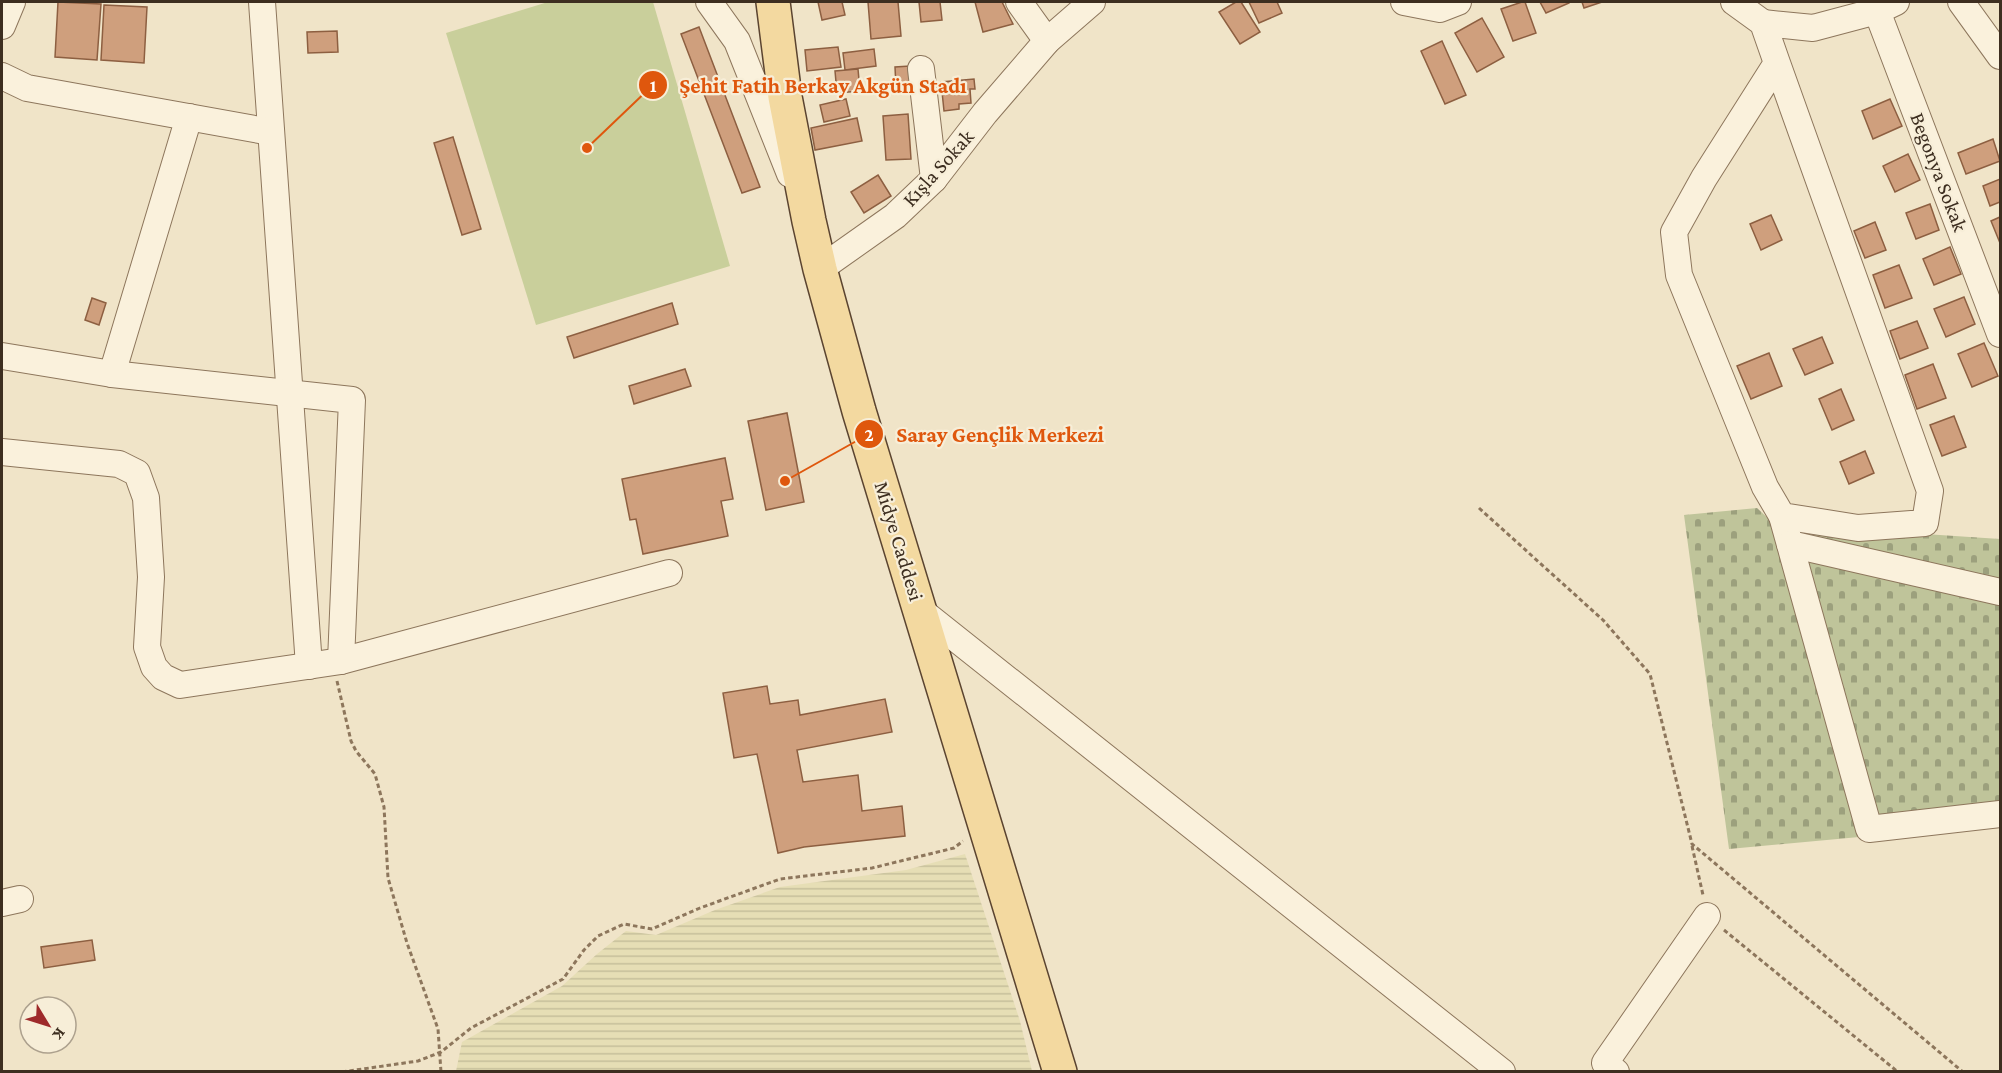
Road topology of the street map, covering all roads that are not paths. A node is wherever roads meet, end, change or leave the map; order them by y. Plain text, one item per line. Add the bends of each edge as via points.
1 (12, 2) edge
2 (262, 2) edge
3 (709, 2) edge
4 (773, 2) edge
5 (1019, 2) edge
6 (1092, 2) edge
7 (1405, 2) edge
8 (1458, 2) edge
9 (1734, 2) edge
10 (1961, 2) edge
11 (1887, 6) edge
12 (1763, 23) junction
13 (2, 26) edge
14 (1047, 41) junction
15 (2001, 56) edge
16 (1777, 63) junction
17 (921, 69) dead end
18 (2, 76) edge
19 (189, 117) junction
20 (272, 132) junction
21 (934, 179) junction
22 (809, 221) junction
23 (820, 269) junction
24 (2001, 334) edge
25 (2, 356) edge
26 (112, 374) junction
27 (289, 393) junction
28 (2, 452) edge
29 (1782, 516) junction
30 (1790, 544) junction
31 (669, 573) dead end
32 (2001, 592) edge
33 (920, 610) junction
34 (327, 663) junction
35 (2001, 814) edge
36 (1707, 916) road end
37 (1060, 1071) edge
38 (1502, 1071) edge
39 (1616, 1071) edge

1 - 13 street
2 - 20 street
3 - 22 street via 737,41
4 - 22 main road, Midye Caddesi via 785,97
5 - 14 street
6 - 14 street, Kışla Sokak
7 - 8 street via 1440,9
9 - 12 street
10 - 15 street
11 - 12 street via 1813,28
11 - 24 street, Begonya Sokak
12 - 16 street
14 - 21 street, Kışla Sokak
16 - 29 street via 1674,232 1679,275 1765,487
16 - 29 street via 1930,491 1925,523 1858,528
17 - 21 street
18 - 19 street via 27,88
19 - 20 street
19 - 26 street
20 - 27 street
21 - 23 street, Kışla Sokak via 895,216
22 - 23 main road, Midye Caddesi
23 - 33 main road, Midye Caddesi
25 - 26 street
26 - 27 street
27 - 34 street
27 - 34 street via 352,400
28 - 34 street via 119,464 137,473 146,498 151,577 147,647 154,667 163,677 180,685
29 - 30 street
30 - 32 street
30 - 35 street via 1869,829
31 - 34 street
33 - 37 main road, Midye Caddesi
33 - 38 street
36 - 39 street via 1605,1063

